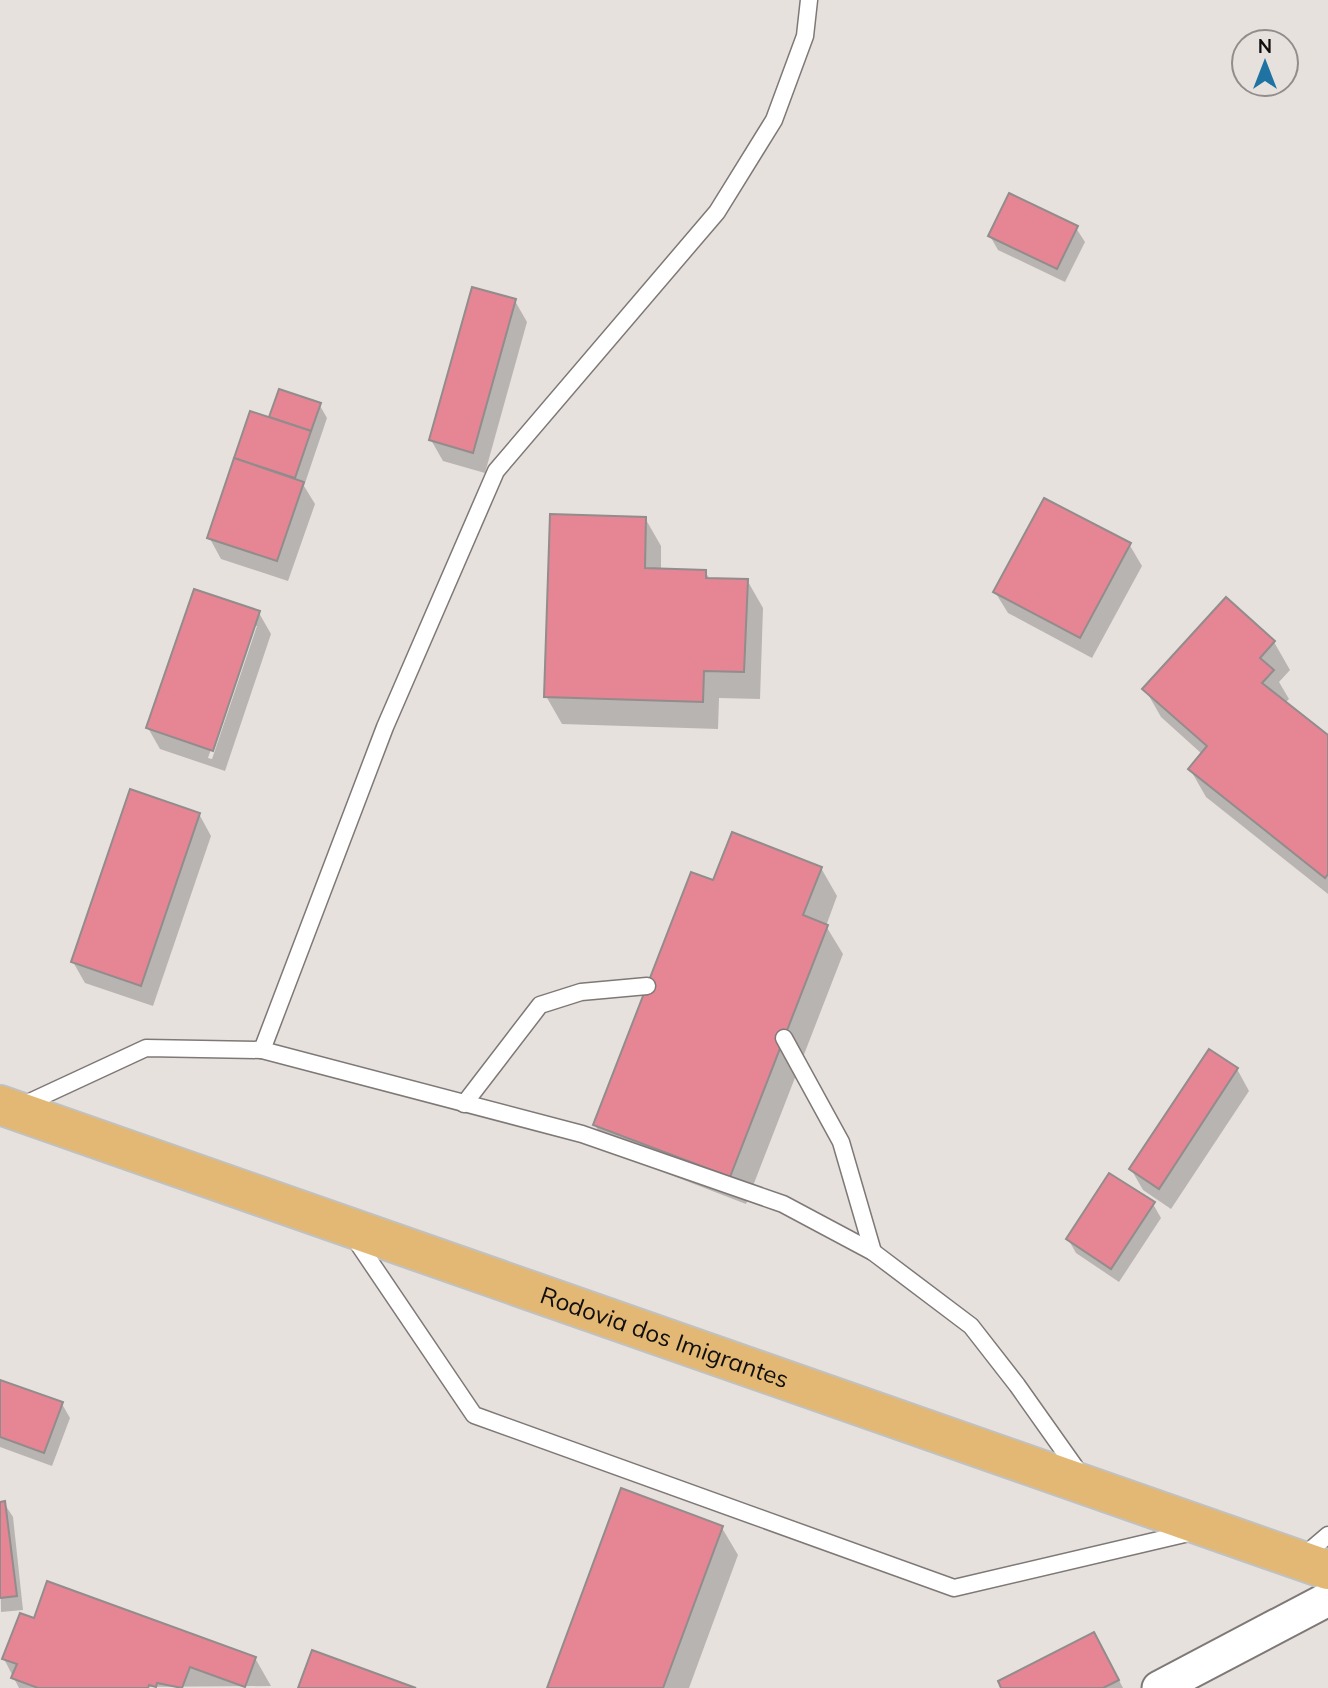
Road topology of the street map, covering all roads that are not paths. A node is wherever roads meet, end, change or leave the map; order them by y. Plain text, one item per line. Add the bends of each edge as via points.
1 (809, 0) edge
2 (647, 986) dead end
3 (784, 1038) dead end
4 (262, 1050) junction
5 (464, 1104) junction
6 (6, 1108) edge
7 (348, 1228) junction
8 (873, 1252) junction
9 (1087, 1485) junction
10 (1211, 1528) junction
11 (1328, 1535) edge
12 (1314, 1565) edge
13 (1328, 1599) edge
14 (1159, 1688) edge

1 - 4 lane via 806,36 774,120 717,212 496,471 385,727
2 - 5 lane via 580,992 540,1005
3 - 8 lane via 841,1142
4 - 5 lane
4 - 6 lane via 146,1048
5 - 8 lane via 582,1134 770,1200
6 - 7 highway, Rodovia dos Imigrantes
7 - 9 highway, Rodovia dos Imigrantes
7 - 10 lane via 474,1415 954,1588
8 - 9 lane via 971,1326
9 - 10 highway, Rodovia dos Imigrantes
10 - 12 highway, Rodovia dos Imigrantes
11 - 12 lane
13 - 14 street

